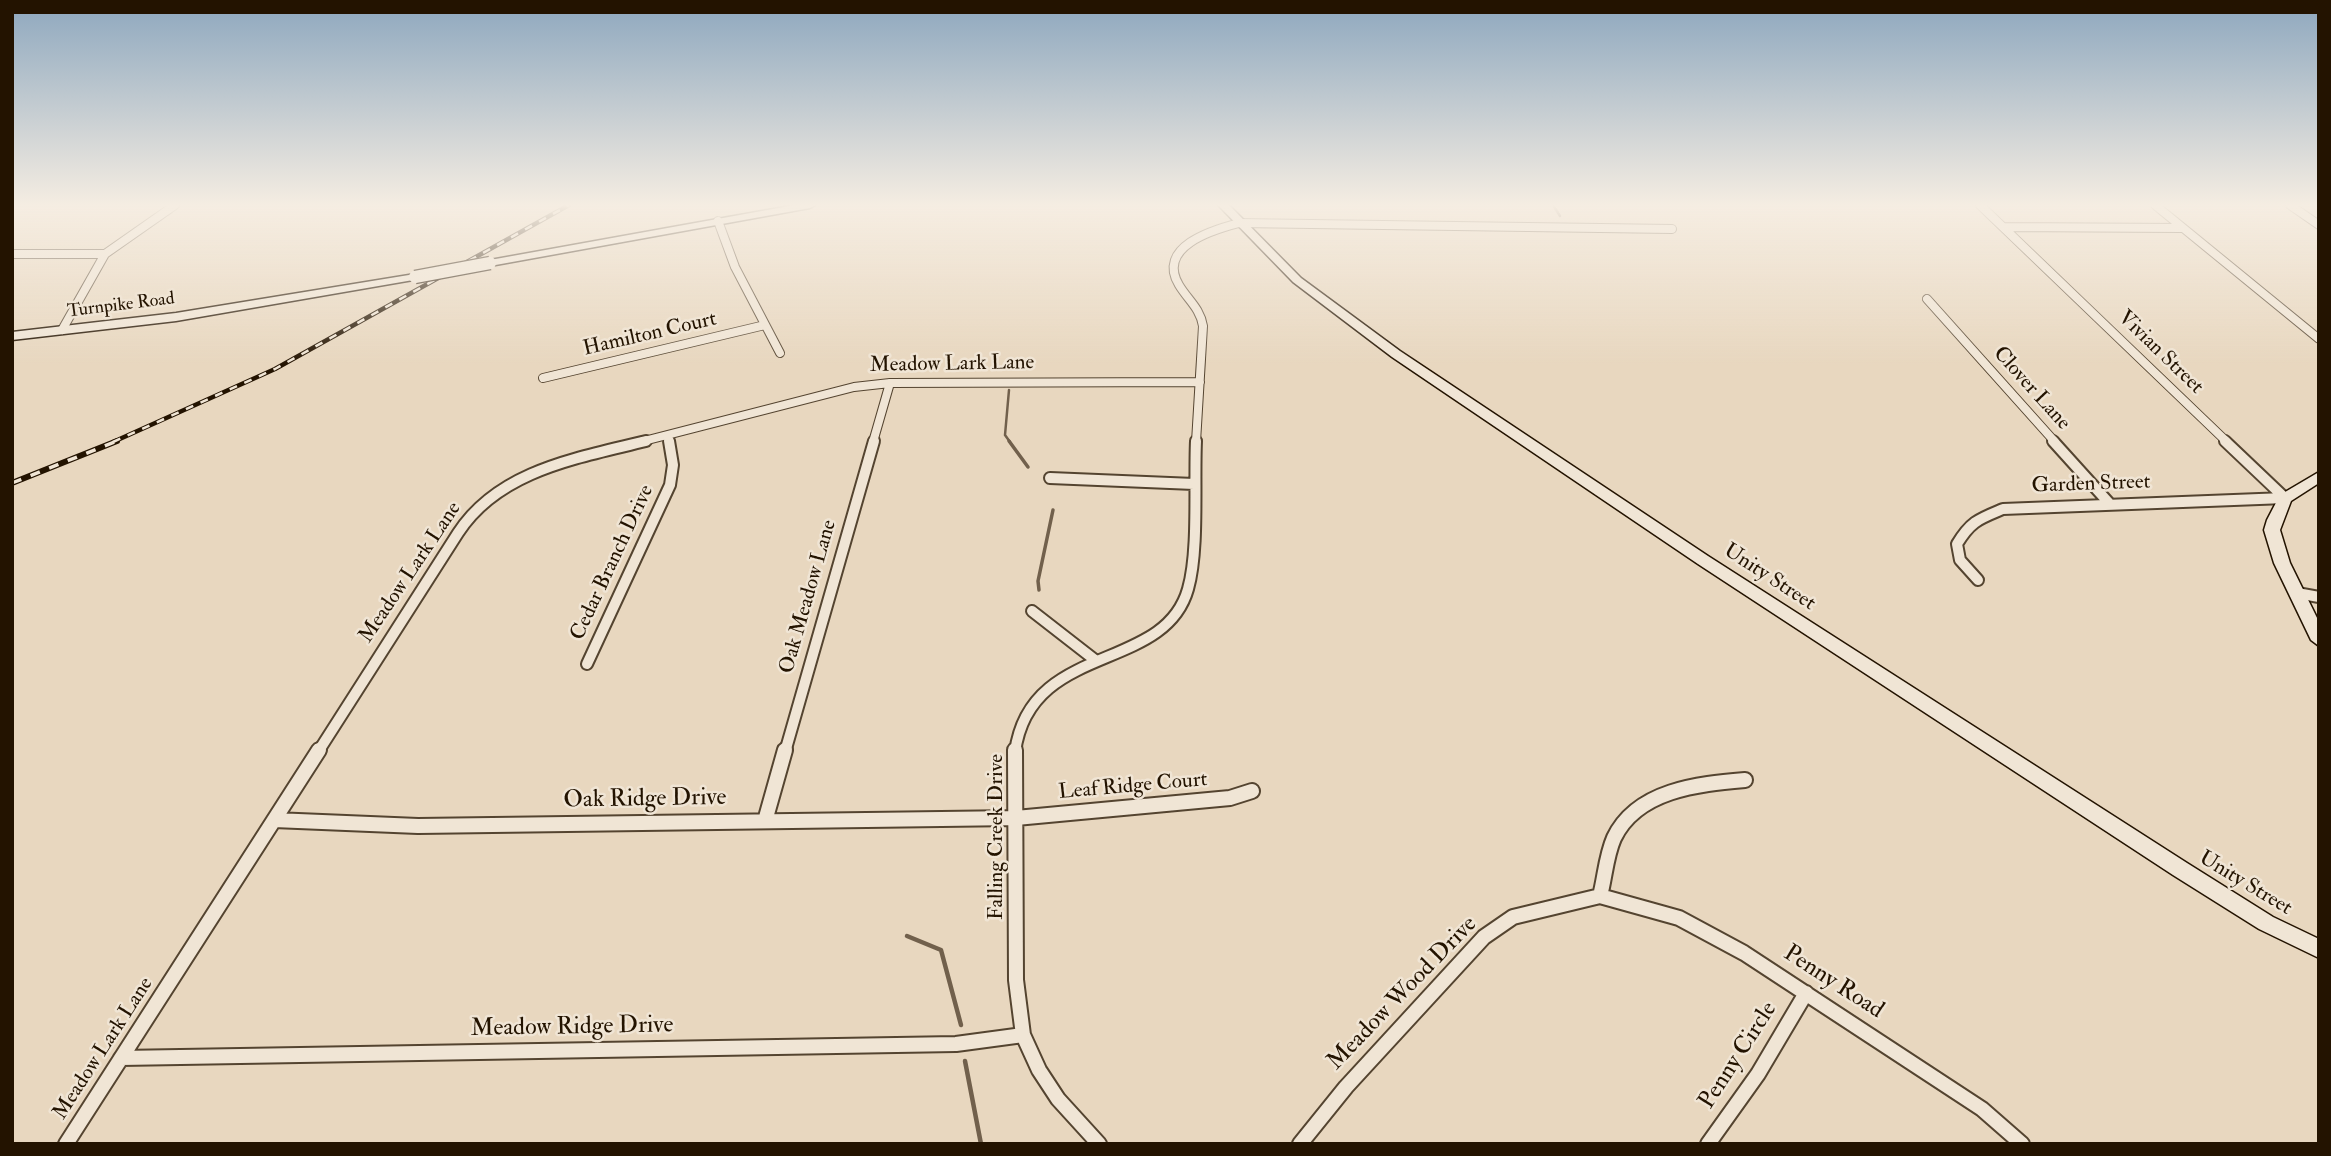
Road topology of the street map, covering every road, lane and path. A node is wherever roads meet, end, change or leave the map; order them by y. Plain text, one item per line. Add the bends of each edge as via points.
1 (103, 259) edge
2 (511, 259) edge
3 (732, 259) edge
4 (1175, 259) edge
5 (1276, 259) edge
6 (2037, 259) edge
7 (2219, 259) edge
8 (1927, 299) dead end
9 (765, 325) junction
10 (62, 330) junction
11 (12, 336) edge
12 (2319, 339) edge
13 (779, 353) dead end
14 (543, 378) dead end
15 (1199, 382) junction
16 (890, 383) junction
17 (668, 435) junction
18 (2319, 476) edge
19 (1050, 478) dead end
20 (1194, 484) junction
21 (2285, 498) junction
22 (2109, 503) junction
23 (1978, 580) dead end
24 (2297, 593) junction
25 (2319, 597) edge
26 (1032, 611) dead end
27 (2319, 640) edge
28 (1095, 660) junction
29 (586, 664) dead end
30 (1745, 780) dead end
31 (1252, 790) dead end
32 (1017, 818) junction
33 (274, 820) junction
34 (765, 821) junction
35 (1600, 896) junction
36 (2319, 949) edge
37 (1806, 993) junction
38 (1023, 1035) junction
39 (121, 1058) junction
40 (66, 1144) edge
41 (1099, 1144) edge
42 (1300, 1144) edge
43 (1708, 1144) edge
44 (2022, 1144) edge

1 - 10 street
2 - 10 street, Turnpike Road, bridge via 217,311
3 - 9 street
4 - 15 street, Falling Creek Drive via 1172,269 1177,283 1202,315
5 - 36 street, Unity Street via 1406,361 1703,560 2180,869 2266,923
6 - 21 street, Vivian Street
7 - 12 street
8 - 22 street, Clover Lane
9 - 13 street
9 - 14 street, Hamilton Court
10 - 11 street, Turnpike Road
15 - 16 street, Meadow Lark Lane
15 - 20 street, Falling Creek Drive
16 - 17 street, Meadow Lark Lane via 854,387
16 - 34 street, Oak Meadow Lane
17 - 29 street, Cedar Branch Drive via 673,464 670,485
17 - 33 street, Meadow Lark Lane via 548,467 480,505
18 - 21 street
19 - 20 street
20 - 28 street, Falling Creek Drive via 1188,591 1171,620 1157,633
21 - 22 street, Garden Street
21 - 24 street via 2272,530
22 - 23 street, Garden Street via 2003,509 1976,520 1961,535 1957,552
24 - 25 street
24 - 27 street
26 - 28 street
28 - 32 street, Falling Creek Drive via 1048,689 1017,735 1013,763
30 - 35 street via 1704,783 1633,811 1614,837
31 - 32 street, Leaf Ridge Court via 1230,798
32 - 34 street, Oak Ridge Drive
32 - 38 street, Falling Creek Drive via 1016,980
33 - 34 street, Oak Ridge Drive via 418,826
33 - 39 street, Meadow Lark Lane
35 - 37 street, Penny Road via 1679,918
35 - 42 street, Meadow Wood Drive via 1513,917 1484,937
37 - 43 street, Penny Circle via 1758,1074
37 - 44 street, Penny Road via 1982,1109
38 - 39 street, Meadow Ridge Drive via 942,1045
38 - 41 street, Falling Creek Drive via 1058,1099
39 - 40 street, Meadow Lark Lane

